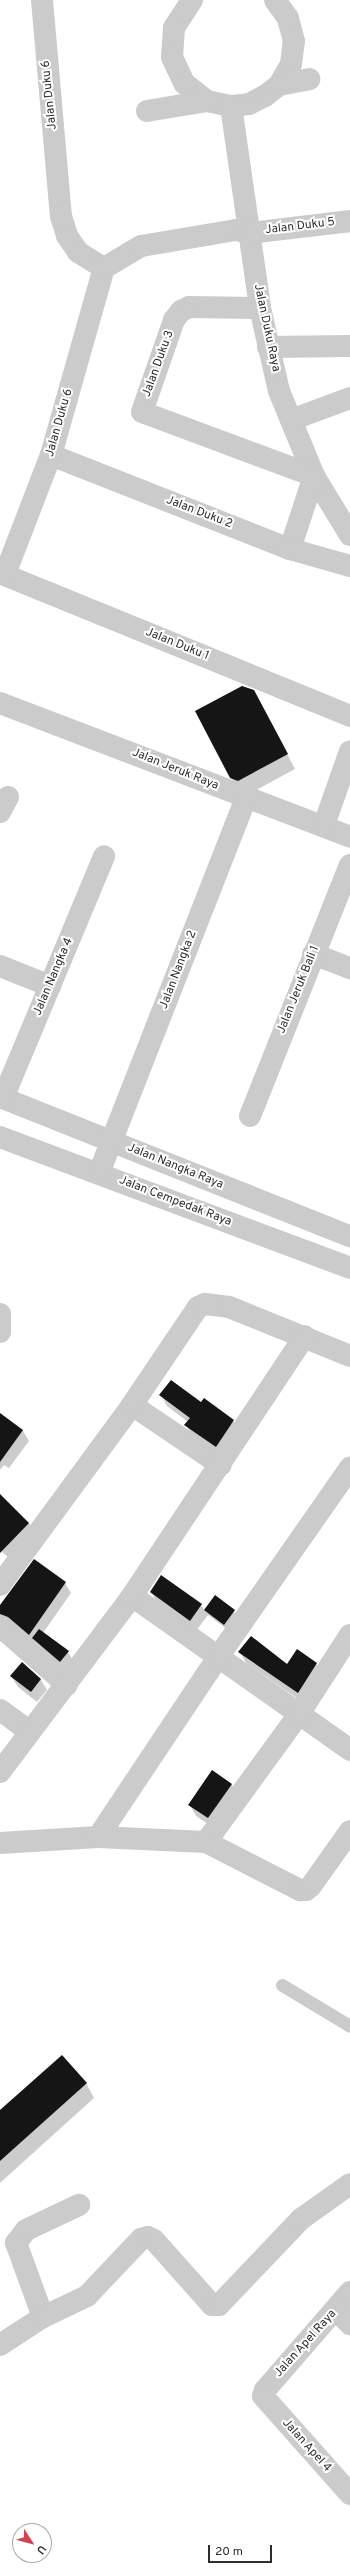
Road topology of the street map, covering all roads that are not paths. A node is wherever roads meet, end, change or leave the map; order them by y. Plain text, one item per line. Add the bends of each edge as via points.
1 (42, 0) edge
2 (192, 0) edge
3 (275, 0) edge
4 (309, 79) dead end
5 (279, 85) junction
6 (207, 101) junction
7 (231, 106) junction
8 (147, 111) dead end
9 (350, 221) edge
10 (242, 232) junction
11 (104, 268) junction
12 (260, 308) junction
13 (268, 346) junction
14 (350, 346) edge
15 (350, 398) edge
16 (291, 420) junction
17 (51, 455) junction
18 (314, 476) junction
19 (350, 534) edge
20 (290, 549) junction
21 (350, 566) edge
22 (2, 573) edge
23 (0, 703) edge
24 (350, 716) edge
25 (350, 751) edge
26 (246, 798) junction
27 (324, 825) junction
28 (350, 836) edge
29 (104, 856) dead end
30 (350, 865) edge
31 (313, 954) junction
32 (0, 966) edge
33 (350, 968) edge
34 (50, 986) junction
35 (2, 1097) edge
36 (250, 1116) dead end
37 (0, 1137) edge
38 (111, 1141) junction
39 (99, 1173) junction
40 (350, 1236) edge
41 (350, 1268) edge
42 (0, 1314) edge
43 (0, 1332) edge
44 (305, 1336) junction
45 (350, 1356) edge
46 (132, 1405) junction
47 (221, 1465) junction
48 (350, 1468) edge
49 (0, 1585) edge
50 (132, 1596) junction
51 (0, 1626) edge
52 (350, 1635) edge
53 (218, 1657) junction
54 (67, 1685) junction
55 (0, 1710) edge
56 (298, 1714) junction
57 (30, 1732) junction
58 (350, 1750) edge
59 (0, 1772) edge
60 (350, 1831) edge
61 (98, 1837) junction
62 (206, 1842) junction
63 (0, 1843) edge
64 (282, 1985) dead end
65 (350, 2026) edge
66 (350, 2184) edge
67 (79, 2205) dead end
68 (350, 2292) edge
69 (43, 2317) junction
70 (343, 2317) edge
71 (0, 2345) edge
72 (263, 2396) joint
73 (350, 2494) edge

1 - 11 street, Jalan Duku 6 via 61,216 67,236 78,252
2 - 6 street via 174,28 172,57 184,83
3 - 5 street via 288,18 294,41 291,64
4 - 5 street
5 - 7 street via 249,104
6 - 7 street
6 - 8 street
7 - 10 street, Jalan Duku Raya
9 - 10 street, Jalan Duku 5
10 - 11 street via 141,246
10 - 12 street, Jalan Duku Raya
11 - 17 street, Jalan Duku 6
12 - 13 street, Jalan Duku Raya
12 - 18 street, Jalan Duku 3 via 189,307 181,311 174,320 142,412
13 - 14 street
13 - 16 street, Jalan Duku Raya via 279,391
15 - 16 street
16 - 18 street, Jalan Duku Raya
17 - 20 street, Jalan Duku 2
17 - 22 street, Jalan Duku 6
18 - 19 street, Jalan Duku Raya
18 - 20 street
20 - 21 street, Jalan Duku 2
22 - 24 street, Jalan Duku 1
23 - 26 street, Jalan Jeruk Raya
25 - 27 street
26 - 27 street, Jalan Jeruk Raya
26 - 38 street, Jalan Nangka 2
27 - 28 street, Jalan Jeruk Raya
29 - 34 street, Jalan Nangka 4
30 - 31 street, Jalan Jeruk Bali 1
31 - 33 street
31 - 36 street, Jalan Jeruk Bali 1
32 - 34 street
34 - 35 street, Jalan Nangka 4
35 - 38 street, Jalan Nangka Raya
37 - 39 street, Jalan Cempedak Raya
38 - 39 street, Jalan Nangka 2
38 - 40 street, Jalan Nangka Raya
39 - 41 street, Jalan Cempedak Raya
42 - 43 street
44 - 45 street
44 - 46 street via 229,1307 205,1304 198,1307
44 - 47 street
46 - 47 street
46 - 49 street
47 - 50 street
48 - 53 street
50 - 53 street
50 - 54 street
51 - 54 street
52 - 56 street
53 - 56 street
53 - 61 street
54 - 57 street
55 - 57 street
56 - 58 street
56 - 62 street
57 - 59 street
60 - 62 street via 306,1890 300,1890
61 - 62 street
61 - 63 street
64 - 65 lane
66 - 69 street via 301,2219 219,2305 212,2305 148,2237 141,2238 87,2296
67 - 69 street via 26,2230 16,2243
68 - 70 street, Jalan Apel Raya
69 - 71 street
70 - 72 street, Jalan Apel Raya via 265,2390
72 - 73 street, Jalan Apel 4

